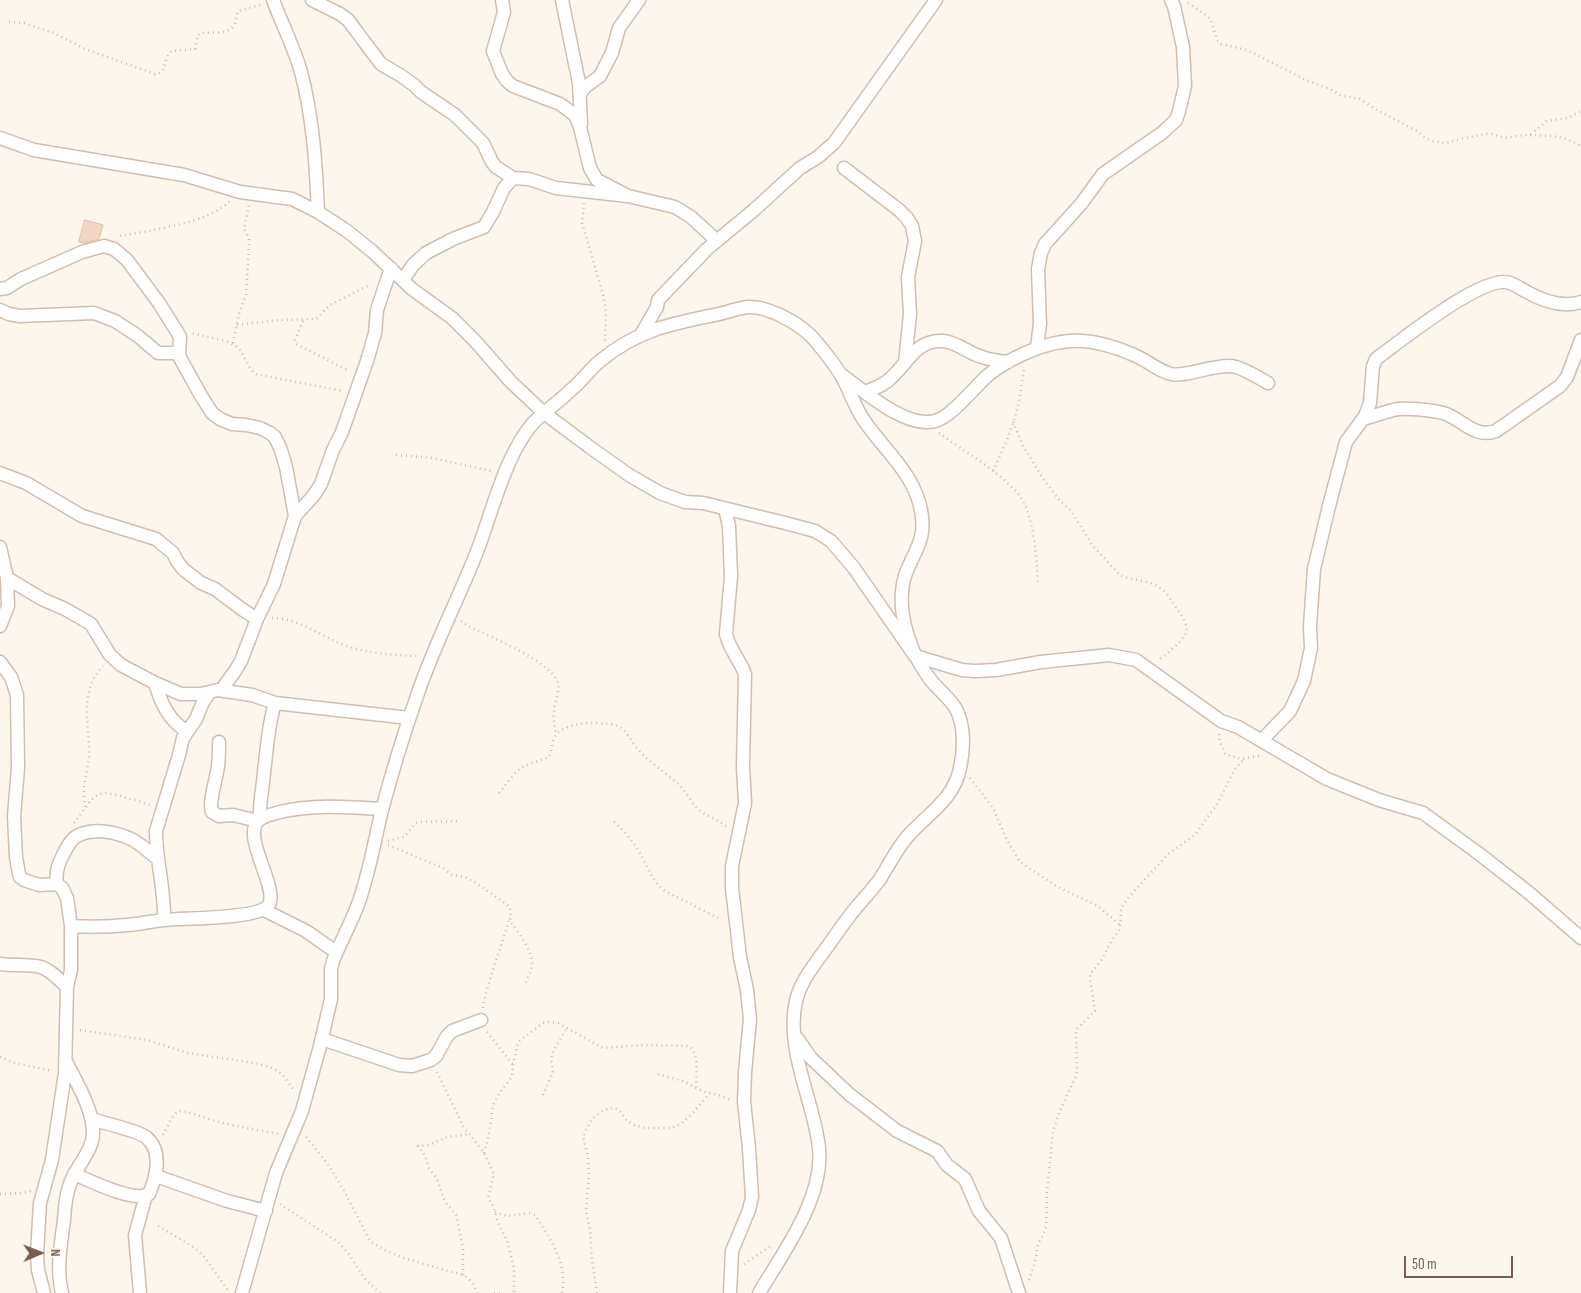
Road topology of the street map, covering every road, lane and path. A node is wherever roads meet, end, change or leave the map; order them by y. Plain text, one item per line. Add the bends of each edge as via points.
1 (312, 0) edge
2 (502, 0) edge
3 (562, 0) edge
4 (639, 0) edge
5 (936, 0) edge
6 (1171, 0) edge
7 (1183, 0) edge
8 (273, 2) edge
9 (9, 22) dead end
10 (580, 94) junction
11 (1581, 111) edge
12 (581, 129) junction
13 (1529, 134) junction
14 (0, 138) edge
15 (1581, 146) edge
16 (844, 168) dead end
17 (513, 178) junction
18 (585, 192) junction
19 (245, 193) junction
20 (628, 196) junction
21 (318, 212) junction
22 (717, 241) junction
23 (101, 247) junction
24 (390, 272) junction
25 (403, 280) junction
26 (0, 289) edge
27 (1581, 302) edge
28 (0, 310) edge
29 (303, 321) junction
30 (237, 325) junction
31 (176, 330) junction
32 (642, 333) junction
33 (1581, 340) edge
34 (233, 343) junction
35 (1033, 349) junction
36 (179, 353) junction
37 (605, 357) junction
38 (1008, 362) junction
39 (905, 363) junction
40 (840, 374) junction
41 (360, 380) junction
42 (1268, 383) dead end
43 (866, 392) junction
44 (354, 394) junction
45 (544, 413) junction
46 (1363, 419) junction
47 (924, 422) junction
48 (1013, 422) junction
49 (396, 455) dead end
50 (993, 471) junction
51 (0, 473) edge
52 (505, 475) junction
53 (725, 508) junction
54 (295, 516) junction
55 (0, 547) edge
56 (4, 571) edge
57 (1038, 584) dead end
58 (458, 596) junction
59 (256, 619) junction
60 (0, 626) edge
61 (915, 656) junction
62 (431, 657) junction
63 (113, 658) junction
64 (0, 662) edge
65 (1142, 665) junction
66 (155, 683) junction
67 (214, 691) junction
68 (275, 703) junction
69 (410, 718) junction
70 (1218, 720) junction
71 (186, 731) junction
72 (556, 735) junction
73 (1262, 740) junction
74 (219, 742) dead end
75 (1283, 754) junction
76 (1244, 759) junction
77 (961, 764) junction
78 (499, 793) dead end
79 (85, 807) junction
80 (161, 809) junction
81 (382, 809) junction
82 (259, 820) junction
83 (457, 820) dead end
84 (614, 822) dead end
85 (737, 838) junction
86 (70, 843) junction
87 (158, 859) junction
88 (57, 884) junction
89 (264, 910) junction
90 (510, 916) junction
91 (164, 920) junction
92 (70, 926) junction
93 (1121, 926) junction
94 (738, 930) junction
95 (1581, 938) edge
96 (336, 952) junction
97 (0, 964) edge
98 (525, 984) dead end
99 (66, 987) junction
100 (481, 1020) junction
101 (66, 1028) junction
102 (567, 1028) junction
103 (794, 1032) junction
104 (322, 1040) junction
105 (0, 1057) edge
106 (431, 1060) junction
107 (513, 1065) junction
108 (66, 1067) junction
109 (658, 1074) dead end
110 (696, 1088) junction
111 (710, 1093) junction
112 (543, 1095) dead end
113 (302, 1111) junction
114 (746, 1114) junction
115 (92, 1119) junction
116 (294, 1130) junction
117 (469, 1134) junction
118 (155, 1152) junction
119 (484, 1153) junction
120 (74, 1174) junction
121 (156, 1176) junction
122 (44, 1188) junction
123 (0, 1194) edge
124 (146, 1195) junction
125 (269, 1198) junction
126 (266, 1211) junction
127 (495, 1212) junction
128 (158, 1226) dead end
129 (775, 1244) dead end
130 (730, 1274) junction
131 (463, 1275) junction
132 (1023, 1289) edge
133 (44, 1293) edge
134 (62, 1293) edge
135 (140, 1293) edge
136 (230, 1293) edge
137 (242, 1293) edge
138 (380, 1293) edge
139 (476, 1293) edge
140 (494, 1293) edge
141 (500, 1293) edge
142 (514, 1293) edge
143 (562, 1293) edge
144 (597, 1293) edge
145 (730, 1293) edge
146 (758, 1293) edge

1 - 17 street via 348,20 381,64 455,116 483,143 496,167
2 - 12 street via 504,12 494,50 502,74 513,86 560,104 574,115
3 - 10 street
4 - 10 street via 619,28 612,53 600,76
5 - 22 street via 834,143 800,168
6 - 35 street via 1183,47 1184,86 1176,120 1103,174 1045,244 1038,269 1040,324
7 - 13 path via 1211,20 1221,44 1247,50 1340,95 1360,98 1432,141 1446,143 1486,134 1504,138
8 - 9 path via 238,11 234,25 228,30 201,33 195,49 172,51 162,72 155,74 85,49 54,33 24,23
8 - 21 street via 300,71 308,107
10 - 12 street
11 - 13 path via 1568,118 1547,121
12 - 20 street via 590,168 597,180
13 - 15 path via 1560,136
14 - 19 street via 34,150 184,175
16 - 39 street via 899,210 914,233 908,277 910,314
17 - 18 street
17 - 25 street via 504,188 484,227 426,253 412,265
18 - 20 street
18 - 37 path via 582,223 604,298
19 - 21 street via 292,199
19 - 23 path via 197,219 157,231 113,238
19 - 30 path via 249,211 244,229 249,238 246,294
20 - 22 street via 675,207
21 - 24 street via 373,252
22 - 32 street via 658,300
23 - 26 street via 82,252
23 - 31 street via 114,249 127,260
24 - 25 street
24 - 29 path via 330,305 316,320
24 - 41 street
25 - 45 street via 452,318 510,382
27 - 46 street via 1553,304 1508,282 1468,294 1376,359 1370,403
28 - 36 street via 20,316 94,312 115,320 158,353
29 - 30 path
29 - 41 path via 295,338 296,344
30 - 34 path
31 - 34 path
31 - 36 street via 180,337
32 - 37 street
32 - 40 street via 747,307 763,308 783,317 810,336
33 - 46 street via 1560,386 1496,432 1478,432 1443,413 1406,409
34 - 44 path via 255,374
35 - 38 street
35 - 42 street via 1072,339 1097,342 1135,355 1157,369 1173,374 1233,366
35 - 48 path via 1021,381
36 - 54 street via 212,413 220,420 260,428 275,437 286,467
37 - 45 street
38 - 39 street via 981,357 943,341 929,342 915,350
38 - 47 street via 988,375 948,414 935,421
39 - 43 street via 892,378
40 - 43 street
40 - 61 street via 859,413 909,478 920,504 923,532 903,582 902,598 903,616
41 - 44 street
43 - 47 street via 888,408
44 - 54 street via 319,489
45 - 52 street via 530,427 511,457
45 - 53 street via 629,475 660,493 685,502
46 - 73 street via 1346,442 1314,569 1311,648 1304,681 1290,711
47 - 50 path
48 - 50 path
48 - 65 path via 1044,480 1071,511 1094,546 1124,577 1161,588 1182,618 1186,626 1184,639 1164,656
49 - 52 path via 433,458
50 - 57 path via 1024,502 1036,554
51 - 59 street via 26,483 82,516 156,539 173,553 183,569
52 - 58 street
53 - 61 street via 815,531 831,541 854,568
53 - 85 street via 731,576 726,634 745,674 745,803
54 - 59 street via 274,584
55 - 56 street
56 - 60 street via 8,606
56 - 63 street via 42,599 91,624
58 - 62 street
58 - 72 path via 461,621 515,648 554,675 558,685 554,710
59 - 62 path via 294,621 363,651
59 - 67 street via 238,666 226,684
61 - 65 street via 975,671 1109,655 1136,660
61 - 77 street via 929,678 956,708 962,727
62 - 69 street
63 - 66 street
63 - 79 path via 95,675 89,690
64 - 88 street via 11,677 17,695 18,768 14,816 19,874 24,880 39,885
65 - 70 street
66 - 67 street via 181,694
66 - 71 street via 167,713
67 - 68 street via 252,695
67 - 71 street
68 - 69 street
68 - 82 street via 260,793
69 - 81 street
70 - 73 street
70 - 76 path via 1225,754
71 - 80 street
72 - 78 path via 549,757 524,766
72 - 85 path via 580,723 619,726 638,750 680,787 696,807 727,826
73 - 75 street
74 - 82 street via 219,763 210,804 212,812 219,816
75 - 76 path
75 - 95 street via 1328,779 1379,800 1423,813 1528,892
76 - 93 path via 1195,835 1168,854 1128,898 1121,908
77 - 93 path via 993,808 1020,862 1098,906
77 - 103 street via 956,783 947,798 902,842 880,879 805,976 796,998
79 - 80 path via 99,794 106,793
79 - 86 path via 75,820
80 - 87 street via 156,830
81 - 82 street via 333,806 291,810
81 - 96 street via 358,906
82 - 89 street via 254,830 255,840 272,897
83 - 90 path via 416,823 404,836 382,843 476,883 509,906
84 - 94 path via 637,847 657,885
85 - 94 street via 732,888
86 - 87 street via 86,832 108,832 133,840
86 - 88 street via 57,868
87 - 91 street via 165,902
88 - 92 street via 67,898
89 - 91 street via 236,916
89 - 96 street via 306,931
90 - 98 path via 532,963
90 - 100 path
91 - 92 street via 126,925
92 - 99 street via 70,970
93 - 132 path via 1090,974 1095,1009 1076,1030 1077,1074 1058,1115 1054,1132 1046,1227
94 - 114 street via 750,1019 745,1072
96 - 104 street
97 - 99 street via 40,967
99 - 101 street
100 - 106 street via 449,1033
100 - 107 path
101 - 108 street
101 - 113 path via 147,1040 188,1053 270,1066 292,1086
102 - 107 path via 550,1022 538,1026 518,1042
102 - 110 path via 603,1048 689,1046 695,1055
102 - 112 path via 553,1051 553,1072
103 - 132 street via 811,1058 848,1094 897,1131 937,1151 947,1165 965,1179 979,1210 1000,1238
103 - 146 street via 819,1149 819,1167 813,1193 797,1229
104 - 106 street via 405,1067
104 - 113 street
105 - 108 path via 14,1063
106 - 117 path
107 - 119 path via 512,1077 494,1105
108 - 115 street
108 - 122 street via 52,1160
109 - 110 path
110 - 111 path
111 - 114 path via 731,1100
111 - 144 path via 692,1114 672,1128 664,1130 634,1125 619,1110 609,1108 592,1120 582,1137 588,1157 586,1212
113 - 116 street
114 - 130 street via 752,1196 732,1251
115 - 118 street via 148,1138
115 - 120 street via 91,1146
116 - 118 path via 229,1124 178,1111
116 - 125 street
116 - 131 path via 328,1163 370,1241 403,1258
117 - 119 path
117 - 131 path via 418,1146 445,1202 456,1215 463,1249
118 - 121 street
119 - 127 path via 494,1174 488,1198
120 - 124 street via 126,1195
120 - 134 street via 66,1199 60,1243
121 - 124 street
121 - 126 street
122 - 123 path
122 - 133 street via 40,1203 38,1254
124 - 135 street via 135,1235
125 - 126 street
125 - 138 path via 338,1242 365,1279
126 - 137 street
127 - 142 path via 514,1268
127 - 143 path via 504,1216 535,1215 556,1248 564,1277
128 - 136 path via 203,1255
129 - 130 path
130 - 145 street
131 - 139 path via 475,1286
140 - 141 path

